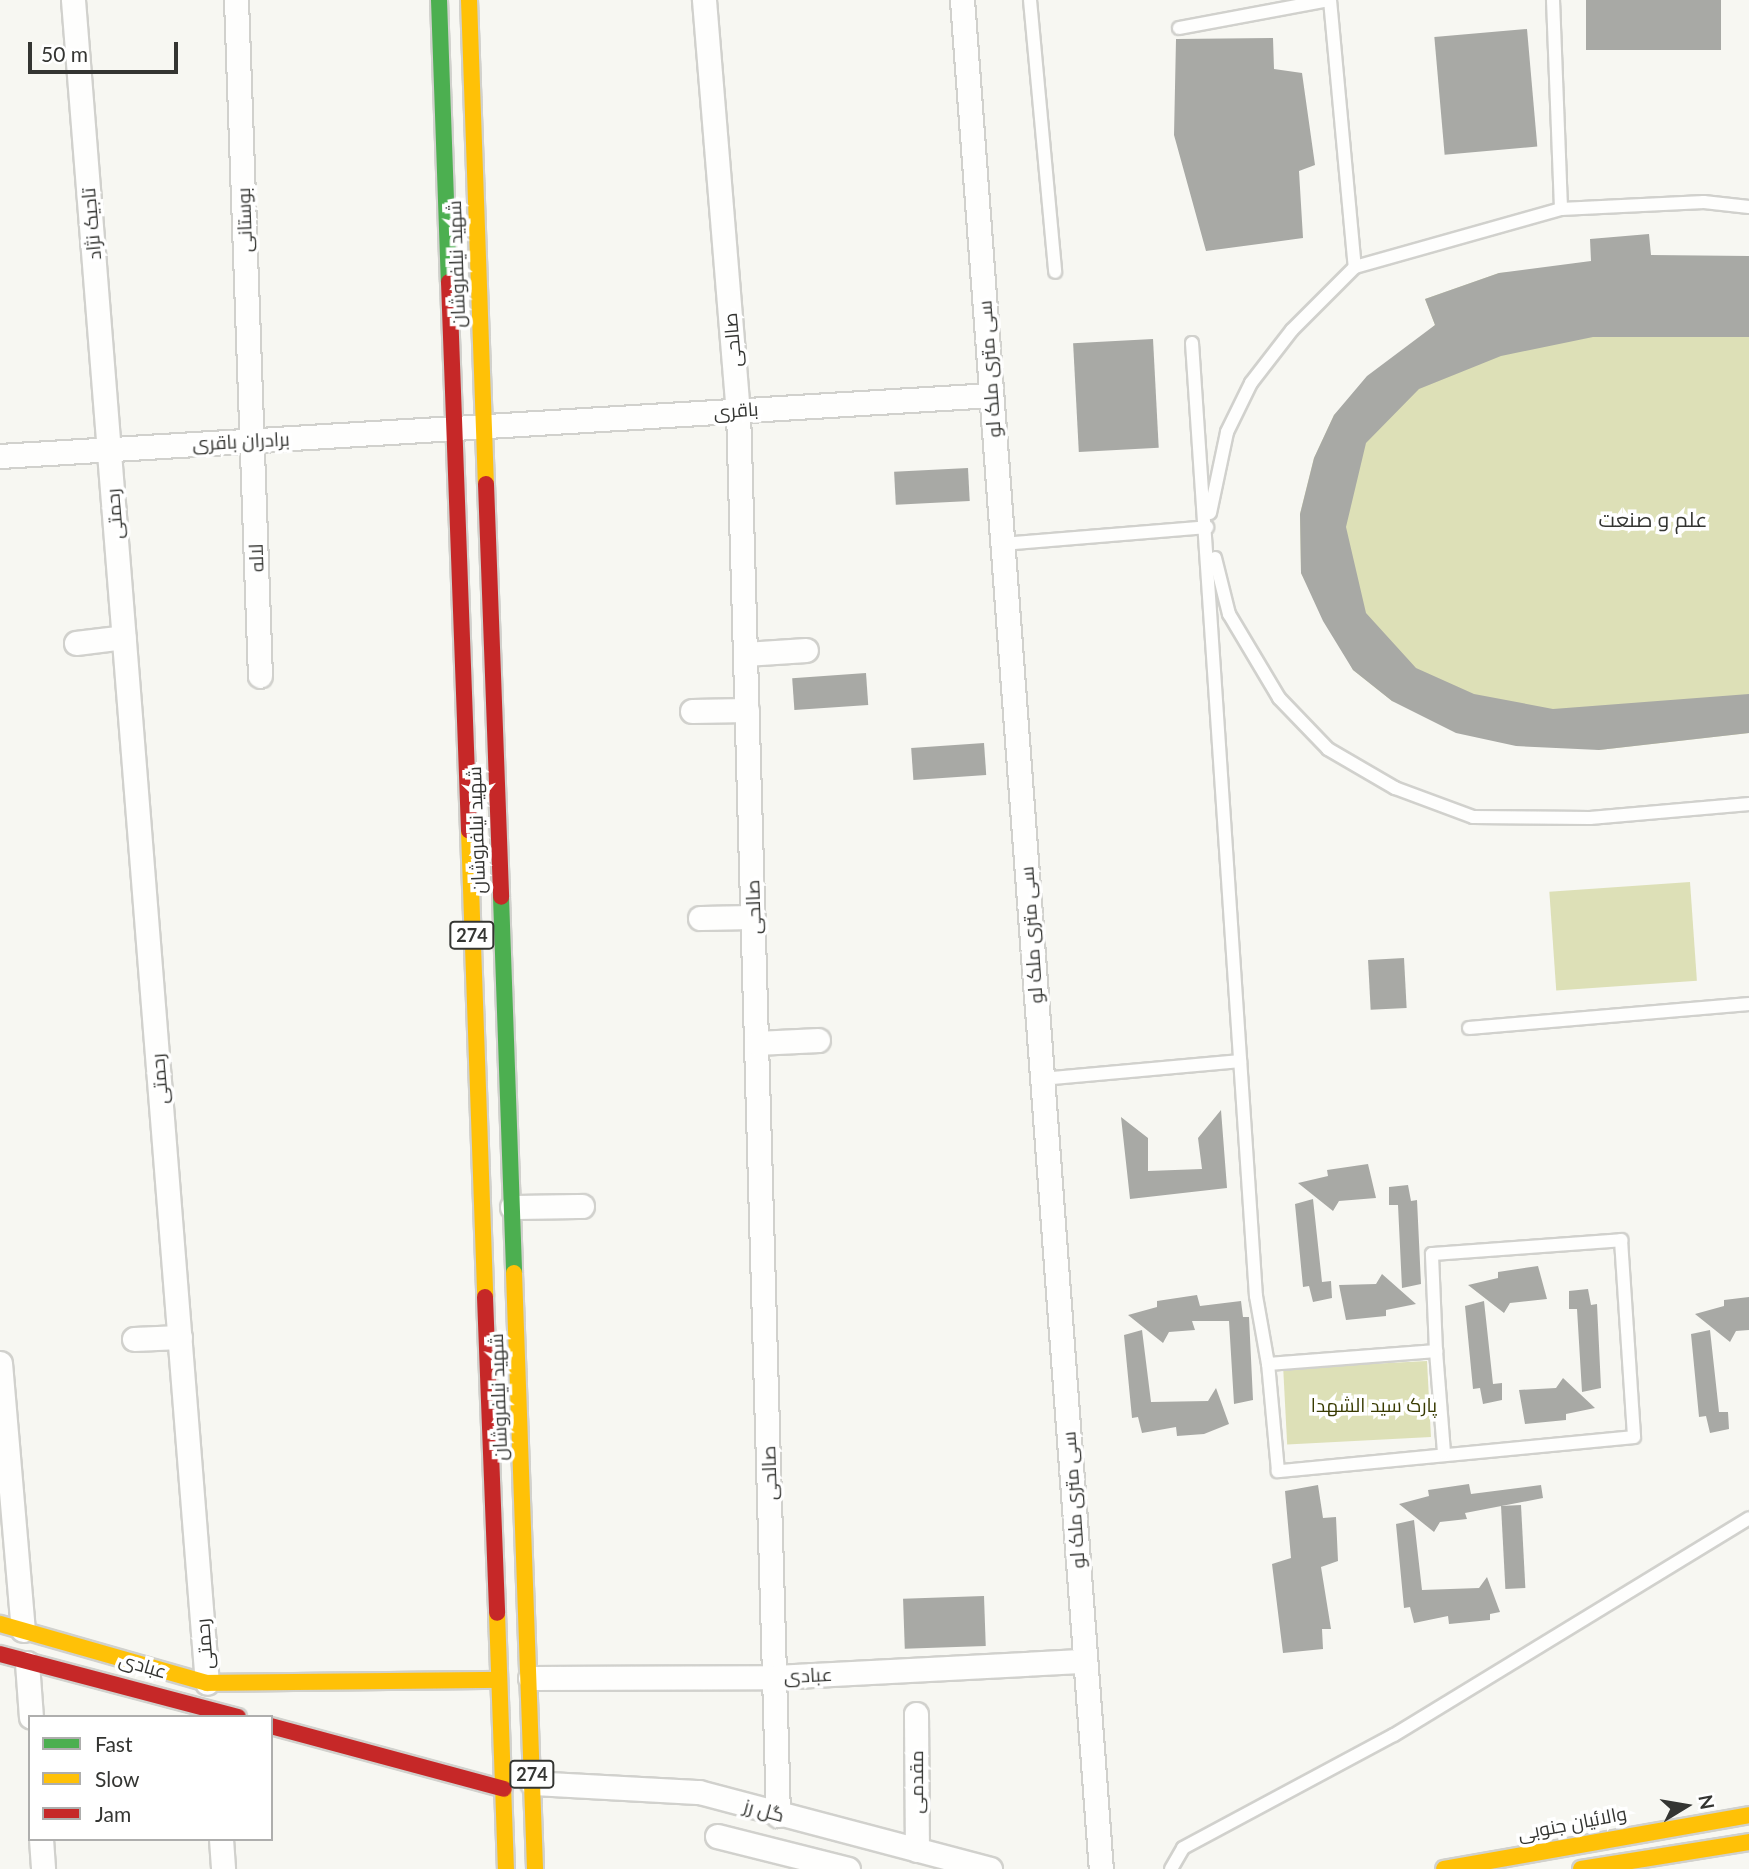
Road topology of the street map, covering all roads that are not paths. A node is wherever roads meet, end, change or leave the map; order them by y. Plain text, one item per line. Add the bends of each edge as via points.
1 (73, 0) edge
2 (236, 0) edge
3 (439, 0) edge
4 (469, 0) edge
5 (704, 0) edge
6 (962, 0) edge
7 (1030, 0) edge
8 (1330, 0) edge
9 (1553, 0) edge
10 (1179, 28) dead end
11 (1749, 208) edge
12 (1561, 209) junction
13 (1355, 267) junction
14 (1055, 272) dead end
15 (1192, 343) dead end
16 (991, 395) junction
17 (738, 410) junction
18 (481, 426) junction
19 (454, 428) junction
20 (251, 440) junction
21 (109, 449) junction
22 (0, 456) edge
23 (1207, 527) junction
24 (1002, 544) junction
25 (124, 638) junction
26 (76, 643) dead end
27 (806, 650) dead end
28 (745, 654) junction
29 (260, 676) dead end
30 (747, 710) junction
31 (692, 711) dead end
32 (1749, 804) edge
33 (753, 917) junction
34 (700, 918) dead end
35 (1749, 1004) edge
36 (1469, 1028) dead end
37 (818, 1040) dead end
38 (757, 1043) junction
39 (1240, 1062) junction
40 (1042, 1079) junction
41 (582, 1206) dead end
42 (512, 1207) junction
43 (180, 1337) junction
44 (134, 1339) dead end
45 (1436, 1351) junction
46 (0, 1363) edge
47 (1268, 1364) junction
48 (1444, 1453) junction
49 (1749, 1518) edge
50 (0, 1624) edge
51 (23, 1630) junction
52 (0, 1654) edge
53 (1085, 1661) junction
54 (26, 1662) junction
55 (775, 1677) junction
56 (530, 1678) junction
57 (499, 1680) junction
58 (207, 1683) junction
59 (211, 1713) edge
60 (916, 1714) dead end
61 (31, 1715) edge
62 (273, 1727) edge
63 (532, 1783) junction
64 (504, 1789) junction
65 (778, 1815) junction
66 (1749, 1815) edge
67 (717, 1836) dead end
68 (41, 1841) edge
69 (221, 1841) edge
70 (1749, 1842) edge
71 (917, 1850) junction
72 (779, 1860) edge
73 (1638, 1864) edge
74 (43, 1869) edge
75 (223, 1869) edge
76 (506, 1869) edge
77 (536, 1869) edge
78 (848, 1869) edge
79 (990, 1869) edge
80 (1101, 1869) edge
81 (1171, 1869) edge
82 (1444, 1869) edge
83 (1581, 1869) edge

1 - 21 street, تاجیک نژاد
2 - 20 street, بوستانی
3 - 19 main road, شهید نیلفروشان / 274
4 - 18 main road, شهید نیلفروشان / 274
5 - 17 street, صالحی
6 - 16 street, سی متری ملک لو
7 - 14 lane
8 - 10 lane
8 - 13 lane
9 - 12 lane
11 - 12 lane via 1704,202
12 - 13 lane
13 - 23 lane via 1292,330 1251,383 1227,432
15 - 23 lane
16 - 17 street, باقری
16 - 24 street, سی متری ملک لو
17 - 18 street, باقری
17 - 28 street, صالحی
18 - 19 street, برادران باقری
18 - 42 main road, شهید نیلفروشان / 274
19 - 20 street, برادران باقری
19 - 57 main road, شهید نیلفروشان / 274
20 - 21 street, برادران باقری
20 - 29 street, لاله
21 - 22 street, برادران باقری
21 - 25 street, رحمتی
23 - 24 lane
23 - 32 lane via 1229,614 1279,698 1328,749 1395,788 1473,817 1590,818
23 - 39 lane
24 - 40 street, سی متری ملک لو
25 - 26 street
25 - 43 street, رحمتی
27 - 28 street
28 - 30 street, صالحی
30 - 31 street
30 - 33 street, صالحی
33 - 34 street
33 - 38 street, صالحی
35 - 36 lane
37 - 38 street
38 - 55 street, صالحی
39 - 40 lane
39 - 47 lane via 1256,1296
40 - 53 street, سی متری ملک لو
41 - 42 street
42 - 56 main road, شهید نیلفروشان / 274
43 - 44 street
43 - 58 street, رحمتی
45 - 47 lane
45 - 48 lane
45 - 48 lane via 1432,1254 1621,1240 1634,1437
46 - 51 street
47 - 48 lane via 1278,1471
49 - 81 lane via 1394,1735 1183,1848
50 - 51 main road, عبادی
51 - 58 main road, عبادی
52 - 54 main road, عبادی
53 - 55 street, عبادی
53 - 80 street, سی متری ملک لو
54 - 59 main road, عبادی
54 - 61 street
55 - 56 street, عبادی
55 - 65 street, صالحی
56 - 57 main road, عبادی
56 - 63 main road, شهید نیلفروشان / 274
57 - 58 main road, عبادی
57 - 64 main road, شهید نیلفروشان / 274
58 - 59 main road, رحمتی
60 - 71 street, مقدمی
62 - 64 main road
63 - 65 street, گل رز via 699,1792
63 - 77 main road, شهید نیلفروشان / 274
64 - 76 main road, شهید نیلفروشان / 274
65 - 71 street, گل رز
66 - 82 main road, والائیان جنوبی
67 - 72 street, گل رز
68 - 74 street
69 - 75 street
70 - 73 main road
71 - 79 street, گل رز
72 - 78 street, گل رز
73 - 83 main road

